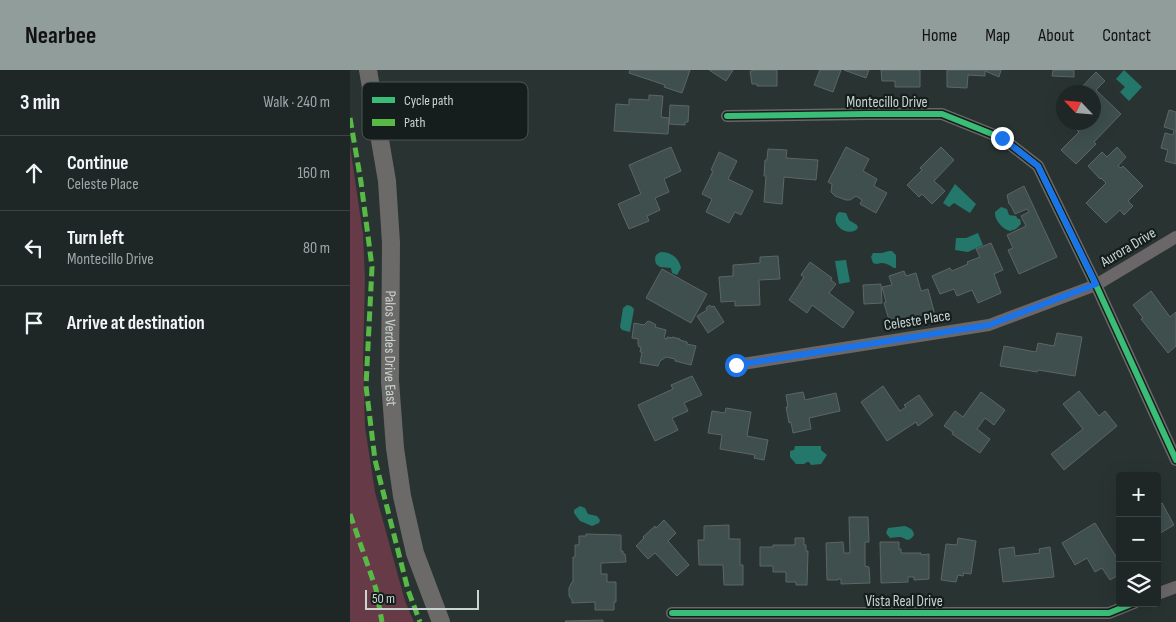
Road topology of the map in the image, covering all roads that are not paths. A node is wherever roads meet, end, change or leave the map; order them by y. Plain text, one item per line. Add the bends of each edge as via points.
1 (728, 116) dead end
2 (380, 140) edge
3 (1176, 237) edge
4 (1096, 284) junction
5 (736, 365) dead end
6 (1176, 460) edge
7 (1176, 587) edge
8 (1161, 593) edge
9 (1124, 607) edge
10 (672, 613) dead end
11 (441, 622) edge

1 - 4 street, Montecillo Drive via 942,114 1002,138 1038,166
2 - 11 main road, Palos Verdes Drive East via 387,180 391,243 390,381 395,448 416,554
3 - 4 street, Aurora Drive
4 - 5 street, Celeste Place via 989,325
4 - 6 street, Montecillo Drive
7 - 8 street
9 - 10 street, Vista Real Drive via 1109,613

